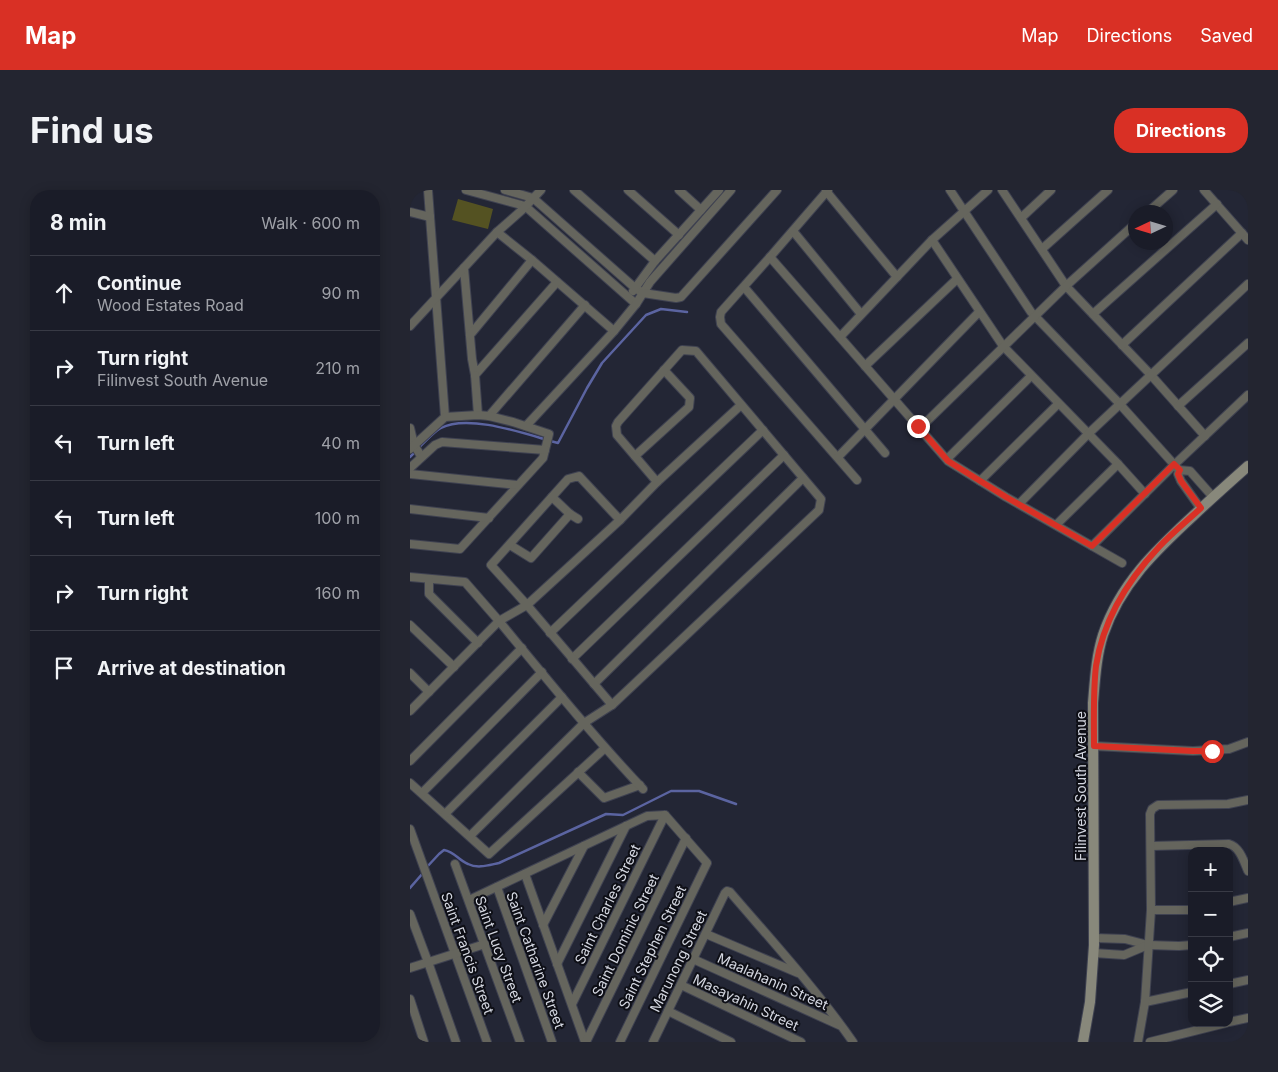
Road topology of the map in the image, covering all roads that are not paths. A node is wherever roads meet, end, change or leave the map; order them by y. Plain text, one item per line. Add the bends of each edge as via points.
1 (428, 190) edge
2 (466, 190) edge
3 (505, 190) edge
4 (540, 190) edge
5 (574, 190) edge
6 (628, 190) edge
7 (678, 190) edge
8 (719, 190) edge
9 (731, 190) edge
10 (777, 190) edge
11 (950, 190) edge
12 (988, 190) edge
13 (1002, 190) edge
14 (1050, 190) edge
15 (1108, 190) edge
16 (1173, 190) edge
17 (1204, 190) edge
18 (827, 191) edge
19 (533, 198) junction
20 (1216, 204) junction
21 (1156, 205) edge
22 (526, 206) junction
23 (701, 210) junction
24 (410, 212) edge
25 (964, 212) junction
26 (430, 217) junction
27 (1021, 218) junction
28 (793, 230) junction
29 (1128, 230) edge
30 (497, 232) junction
31 (1242, 233) junction
32 (679, 235) junction
33 (932, 240) junction
34 (1248, 240) edge
35 (1042, 249) junction
36 (770, 257) junction
37 (532, 260) junction
38 (655, 261) junction
39 (464, 268) junction
40 (897, 277) junction
41 (957, 279) junction
42 (557, 282) junction
43 (1248, 284) edge
44 (1066, 286) junction
45 (744, 287) junction
46 (635, 288) junction
47 (643, 293) junction
48 (628, 297) junction
49 (436, 298) junction
50 (636, 304) junction
51 (585, 305) junction
52 (979, 312) junction
53 (861, 314) junction
54 (1093, 314) junction
55 (1035, 316) junction
56 (410, 326) edge
57 (614, 332) junction
58 (470, 335) junction
59 (840, 337) junction
60 (1248, 342) edge
61 (1122, 345) junction
62 (1003, 346) junction
63 (865, 366) junction
64 (664, 370) junction
65 (475, 375) junction
66 (1151, 375) junction
67 (1031, 376) junction
68 (1248, 395) edge
69 (894, 399) junction
70 (1058, 404) junction
71 (1120, 404) junction
72 (741, 405) junction
73 (1178, 406) junction
74 (478, 415) junction
75 (489, 416) junction
76 (445, 417) junction
77 (526, 426) junction
78 (410, 428) edge
79 (920, 428) junction
80 (865, 429) junction
81 (762, 430) junction
82 (1088, 434) junction
83 (1205, 436) junction
84 (547, 443) junction
85 (416, 450) edge
86 (885, 453) dead end
87 (635, 456) junction
88 (784, 456) junction
89 (838, 457) junction
90 (946, 459) junction
91 (1118, 464) junction
92 (1248, 466) edge
93 (1177, 467) junction
94 (410, 468) edge
95 (410, 474) edge
96 (803, 478) junction
97 (857, 480) dead end
98 (980, 481) junction
99 (657, 482) junction
100 (517, 485) junction
101 (1145, 494) junction
102 (552, 497) junction
103 (1213, 497) junction
104 (1018, 504) junction
105 (1201, 508) junction
106 (410, 509) edge
107 (570, 514) junction
108 (489, 518) junction
109 (578, 519) dead end
110 (620, 520) junction
111 (1056, 525) junction
112 (410, 544) edge
113 (510, 545) junction
114 (1092, 546) junction
115 (1122, 564) dead end
116 (410, 577) edge
117 (429, 579) junction
118 (526, 604) junction
119 (499, 621) junction
120 (410, 625) edge
121 (550, 633) junction
122 (478, 642) junction
123 (522, 648) junction
124 (572, 659) junction
125 (454, 667) junction
126 (542, 672) junction
127 (410, 673) edge
128 (594, 684) junction
129 (429, 692) junction
130 (562, 697) junction
131 (612, 705) junction
132 (410, 711) edge
133 (584, 723) junction
134 (1248, 742) edge
135 (1094, 746) junction
136 (605, 748) junction
137 (410, 761) edge
138 (578, 772) junction
139 (410, 783) edge
140 (422, 793) junction
141 (1248, 800) edge
142 (445, 814) junction
143 (665, 815) junction
144 (626, 826) junction
145 (410, 829) edge
146 (470, 836) junction
147 (686, 838) junction
148 (584, 846) junction
149 (1151, 846) junction
150 (455, 864) dead end
151 (1248, 871) edge
152 (524, 874) junction
153 (497, 887) junction
154 (1248, 898) edge
155 (469, 900) junction
156 (1233, 901) edge
157 (1151, 910) junction
158 (1188, 910) edge
159 (410, 914) edge
160 (543, 925) junction
161 (706, 934) junction
162 (1248, 934) edge
163 (1233, 936) edge
164 (1094, 938) junction
165 (485, 944) junction
166 (1148, 945) junction
167 (1188, 945) edge
168 (1094, 953) junction
169 (455, 954) junction
170 (693, 959) junction
171 (428, 962) junction
172 (557, 964) junction
173 (410, 968) edge
174 (800, 974) junction
175 (1248, 980) edge
176 (1233, 983) edge
177 (680, 985) junction
178 (1188, 993) edge
179 (410, 1000) edge
180 (1145, 1002) junction
181 (572, 1004) junction
182 (668, 1011) junction
183 (1248, 1018) edge
184 (1233, 1022) edge
185 (842, 1026) junction
186 (1211, 1027) edge
187 (654, 1040) edge
188 (424, 1042) edge
189 (456, 1042) edge
190 (487, 1042) edge
191 (520, 1042) edge
192 (552, 1042) edge
193 (586, 1042) edge
194 (620, 1042) edge
195 (664, 1042) edge
196 (732, 1042) edge
197 (801, 1042) edge
198 (853, 1042) edge
199 (1083, 1042) edge
200 (1138, 1042) edge
201 (1150, 1042) edge

1 - 26 street
2 - 22 street
3 - 19 street
4 - 19 street
5 - 38 street
6 - 32 street
7 - 23 street
8 - 23 street
9 - 47 street
10 - 47 street via 681,297
11 - 25 street
12 - 25 street
13 - 27 street
14 - 27 street
15 - 35 street
16 - 21 street
17 - 20 street
18 - 28 street
18 - 40 street
19 - 22 street
19 - 46 street
20 - 31 street
20 - 54 street
22 - 30 street
22 - 48 street
23 - 32 street
24 - 26 street
25 - 33 street
25 - 55 street
26 - 49 street
27 - 35 street
28 - 36 street
28 - 53 street
29 - 44 street
30 - 37 street
30 - 39 street
31 - 34 street
31 - 61 street
32 - 38 street
33 - 40 street
33 - 41 street
35 - 44 street
36 - 45 street
36 - 59 street
37 - 42 street
37 - 58 street
38 - 46 street
39 - 49 street
39 - 58 street
40 - 53 street
41 - 52 street
41 - 63 street
42 - 51 street
42 - 65 street
43 - 66 street
44 - 54 street
44 - 55 street
45 - 80 street
45 - 89 street via 721,312 721,324
46 - 47 street
46 - 48 street
47 - 50 street
48 - 50 street
49 - 56 street
49 - 76 street
50 - 57 street
51 - 57 street
51 - 75 street
52 - 62 street
52 - 69 street
53 - 59 street
54 - 61 street
55 - 62 street
55 - 71 street
57 - 77 street
58 - 65 street
59 - 63 street
60 - 73 street
61 - 66 street
62 - 67 street
62 - 79 street
63 - 69 street
64 - 72 street via 682,350 696,351
64 - 87 street via 616,426 617,434
64 - 87 street via 690,398 689,407
65 - 74 street
66 - 71 street
66 - 73 street
67 - 70 street
67 - 90 street
68 - 83 street
69 - 79 street
69 - 80 street
70 - 82 street
70 - 98 street
71 - 82 street
71 - 93 street
72 - 81 street
72 - 99 street
73 - 83 street
74 - 75 street
74 - 76 street
75 - 77 street
76 - 85 street
77 - 84 street via 550,434
78 - 85 street
79 - 90 street
80 - 86 street
80 - 89 street
81 - 88 street
81 - 121 street
82 - 91 street
82 - 104 street
83 - 93 street
84 - 85 street via 442,442
84 - 100 street via 543,458
85 - 94 street
87 - 99 street
88 - 96 street
88 - 124 street
89 - 97 street
90 - 98 street
91 - 101 street
91 - 111 street
92 - 103 street, Filinvest South Avenue
93 - 101 street
93 - 103 street via 1190,471
93 - 105 street via 1181,481
95 - 100 street
96 - 128 street
96 - 131 street via 821,499 819,510
98 - 104 street
99 - 110 street
100 - 108 street
101 - 114 street
102 - 107 street
102 - 110 street via 568,479 580,476
102 - 113 street
103 - 105 street, Filinvest South Avenue
104 - 111 street
105 - 135 street, Filinvest South Avenue via 1149,559 1116,605 1096,665
106 - 108 street
107 - 109 street
107 - 113 street via 531,558
108 - 112 street via 460,549
110 - 118 street
111 - 114 street
113 - 118 street via 491,565
114 - 115 street
116 - 117 street
117 - 119 street via 465,582
117 - 122 street via 429,594
118 - 119 street
118 - 121 street
119 - 122 street
119 - 123 street
120 - 125 street
121 - 124 street
122 - 125 street
123 - 126 street
123 - 137 street
124 - 128 street
125 - 129 street
126 - 130 street
126 - 140 street
127 - 129 street
128 - 131 street
129 - 132 street
130 - 133 street
130 - 142 street
131 - 133 street
133 - 136 street
133 - 146 street
134 - 135 street via 1229,749 1193,751
135 - 164 street, Filinvest South Avenue
136 - 138 street
136 - 138 street via 641,787 604,798
138 - 146 street via 489,854
139 - 140 street
140 - 142 street
141 - 149 street via 1228,804 1158,805 1150,814
142 - 146 street
143 - 144 street via 647,816
143 - 147 street
143 - 181 street, Saint Charles Street
144 - 148 street
144 - 172 street
145 - 169 street, Saint Francis Street
147 - 193 street, Saint Dominic Street
147 - 194 street, Saint Stephen Street via 707,863
148 - 152 street
148 - 160 street
149 - 151 street via 1229,844 1238,850
149 - 157 street
150 - 155 street, Saint Lucy Street
152 - 153 street
152 - 160 street
153 - 155 street
153 - 192 street, Saint Catharine Street
154 - 156 street
155 - 165 street, Saint Lucy Street
157 - 158 street
157 - 166 street
159 - 171 street
160 - 172 street
161 - 170 street, Marunong Street
161 - 174 street
161 - 174 street, Marunong Street via 725,893 730,892
162 - 163 street
164 - 166 street via 1125,938
164 - 168 street, Filinvest South Avenue
165 - 169 street
165 - 191 street, Saint Lucy Street
166 - 167 street
166 - 168 street via 1124,955
166 - 180 street
168 - 199 street, Filinvest South Avenue
169 - 171 street
169 - 190 street, Saint Francis Street
170 - 177 street, Marunong Street
170 - 185 street, Maalahanin Street
171 - 173 street
171 - 189 street
172 - 181 street
174 - 185 street
175 - 176 street
177 - 182 street, Marunong Street
177 - 197 street, Masayahin Street
178 - 180 street
179 - 188 street
180 - 200 street
181 - 193 street
182 - 187 street, Marunong Street
182 - 196 street
183 - 184 street
185 - 198 street
186 - 201 street
187 - 195 street

